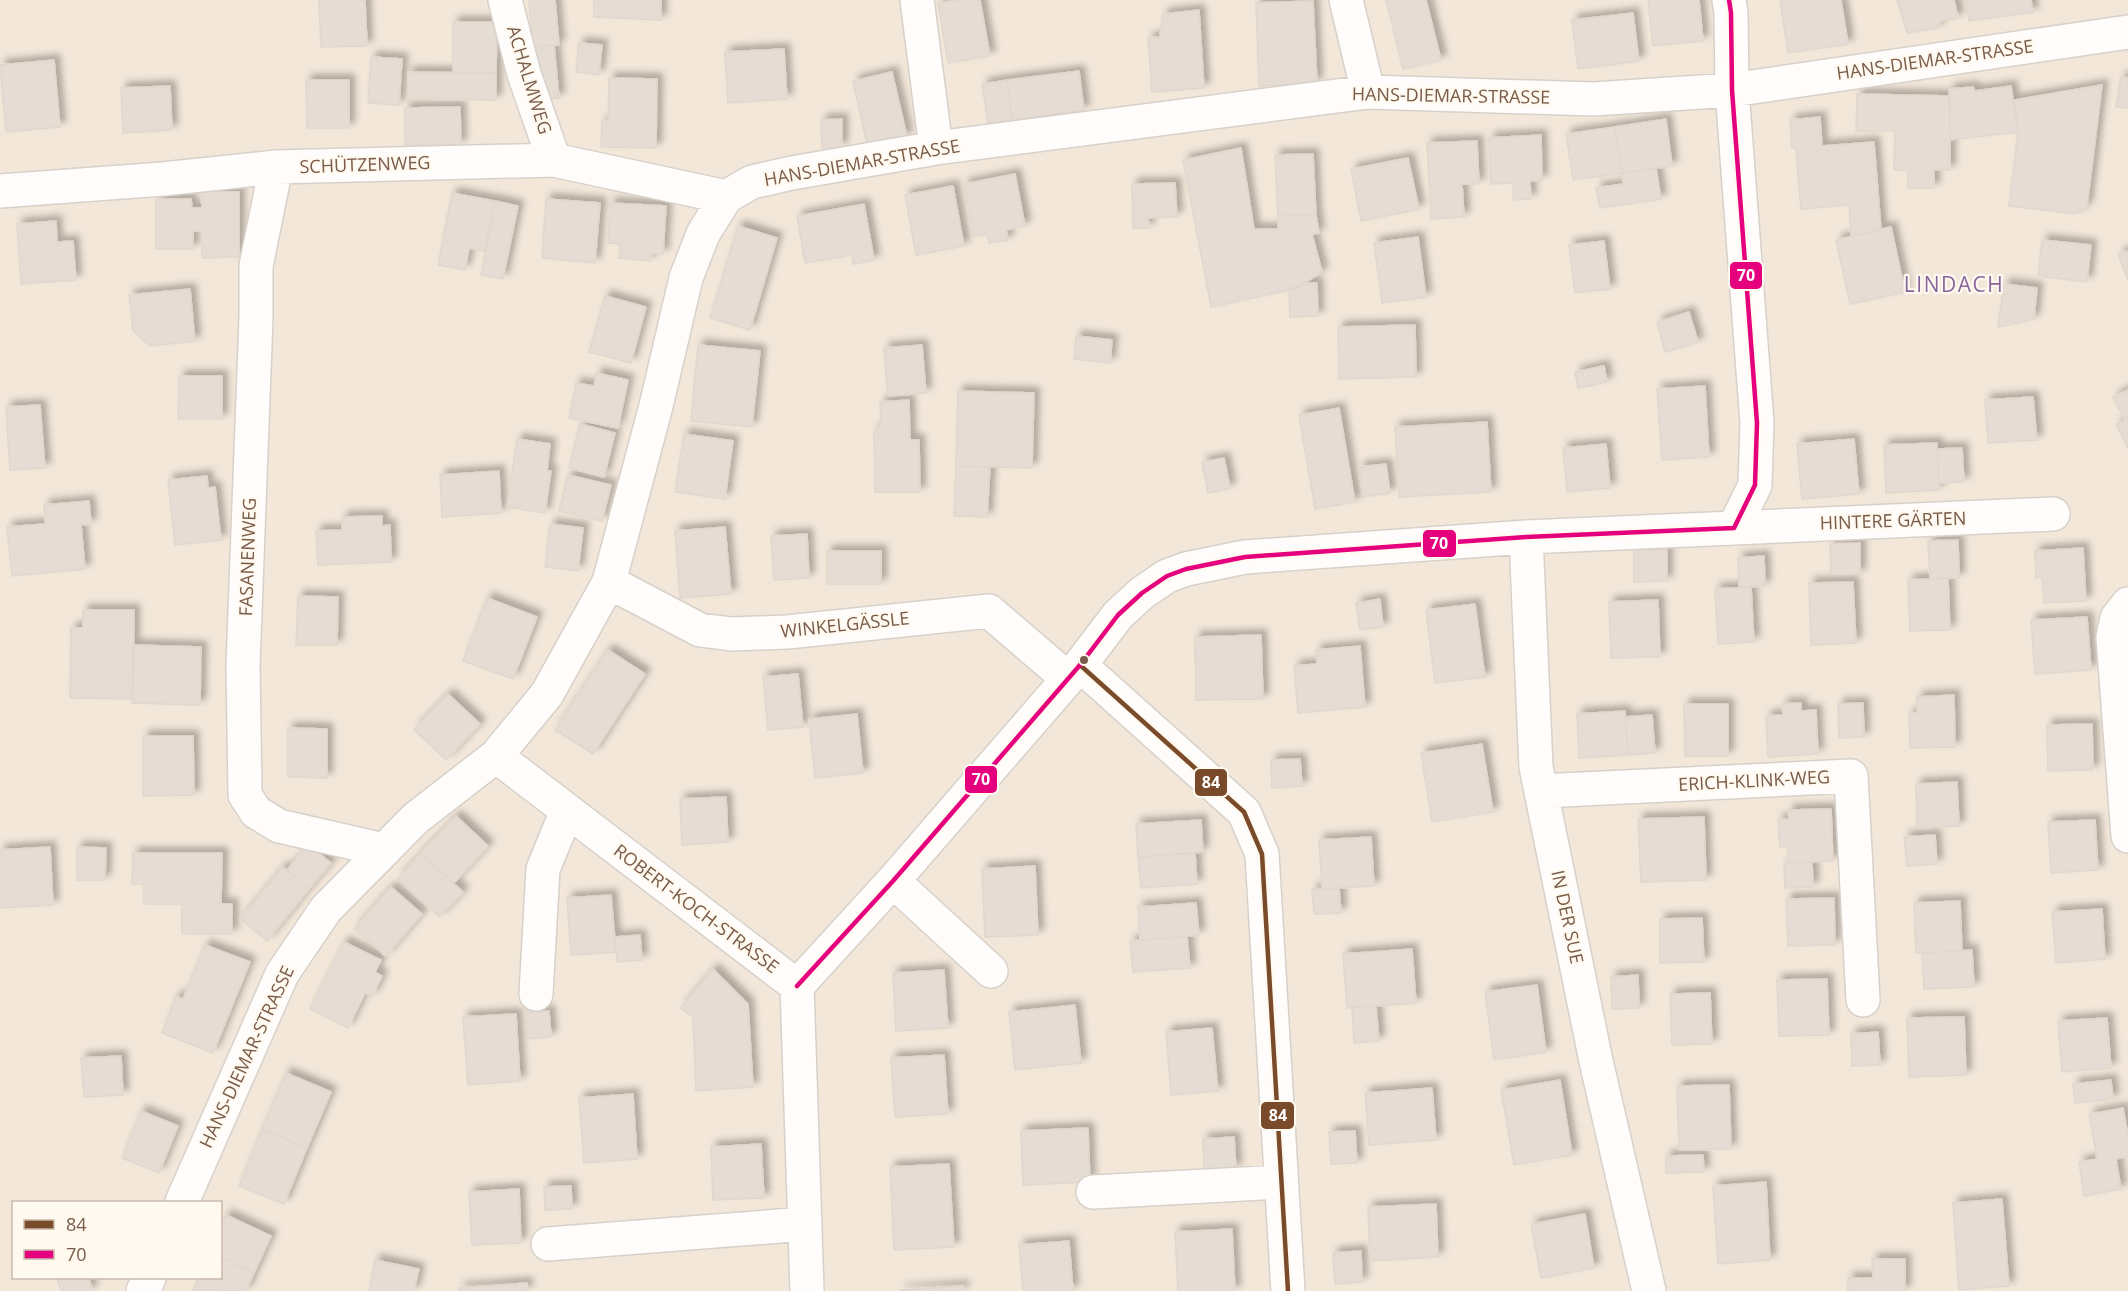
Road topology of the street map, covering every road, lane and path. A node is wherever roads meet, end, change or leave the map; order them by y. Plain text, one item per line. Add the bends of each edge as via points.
1 (505, 0) edge
2 (917, 0) edge
3 (1346, 0) edge
4 (1729, 0) edge
5 (2128, 32) edge
6 (1732, 90) junction
7 (1368, 92) junction
8 (936, 148) junction
9 (554, 160) junction
10 (276, 167) junction
11 (0, 191) edge
12 (726, 197) junction
13 (2053, 514) dead end
14 (1734, 528) junction
15 (1526, 537) junction
16 (609, 582) junction
17 (2128, 604) edge
18 (1074, 671) junction
19 (496, 756) junction
20 (1540, 791) junction
21 (567, 811) junction
22 (2128, 836) edge
23 (384, 850) junction
24 (893, 881) junction
25 (991, 971) dead end
26 (797, 986) junction
27 (536, 994) dead end
28 (1863, 1000) dead end
29 (1281, 1182) junction
30 (1092, 1192) dead end
31 (183, 1201) edge
32 (805, 1224) junction
33 (548, 1244) dead end
34 (807, 1291) edge
35 (1288, 1291) edge
36 (1649, 1291) edge

1 - 9 street, ACHALMWEG via 524,74
2 - 8 street
3 - 7 street
4 - 6 street
5 - 6 street, HANS-DIEMAR-STRASSE
6 - 7 street, HANS-DIEMAR-STRASSE via 1593,99
6 - 14 street via 1757,423 1755,485
7 - 8 street, HANS-DIEMAR-STRASSE
8 - 12 street, HANS-DIEMAR-STRASSE via 752,182
9 - 10 street, SCHÜTZENWEG
9 - 12 street, SCHÜTZENWEG
10 - 11 street, SCHÜTZENWEG
10 - 23 street, FASANENWEG via 256,266 243,665 245,795 256,812 279,826
12 - 16 street, HANS-DIEMAR-STRASSE via 703,234 686,278
13 - 14 street, HINTERE GÄRTEN
14 - 15 street, HINTERE GÄRTEN
15 - 18 street, HINTERE GÄRTEN via 1245,557 1186,569 1142,593 1118,615
15 - 20 street, IN DER SUE
16 - 18 street, WINKELGÄSSLE via 700,630 732,634 989,611
16 - 19 street, HANS-DIEMAR-STRASSE via 547,694
17 - 22 street via 2117,618 2114,637
18 - 24 street, HINTERE GÄRTEN
18 - 29 street via 1244,812 1262,854
19 - 21 street, ROBERT-KOCH-STRASSE
19 - 23 street, HANS-DIEMAR-STRASSE via 416,818
20 - 28 street, ERICH-KLINK-WEG via 1851,777
20 - 36 street, IN DER SUE
21 - 26 street, ROBERT-KOCH-STRASSE
21 - 27 street via 543,869
23 - 31 street, HANS-DIEMAR-STRASSE via 326,909 282,974
24 - 25 street
24 - 26 street, HINTERE GÄRTEN
26 - 32 street, ROBERT-KOCH-STRASSE
29 - 30 street
29 - 35 street
32 - 33 street
32 - 34 street, ROBERT-KOCH-STRASSE

